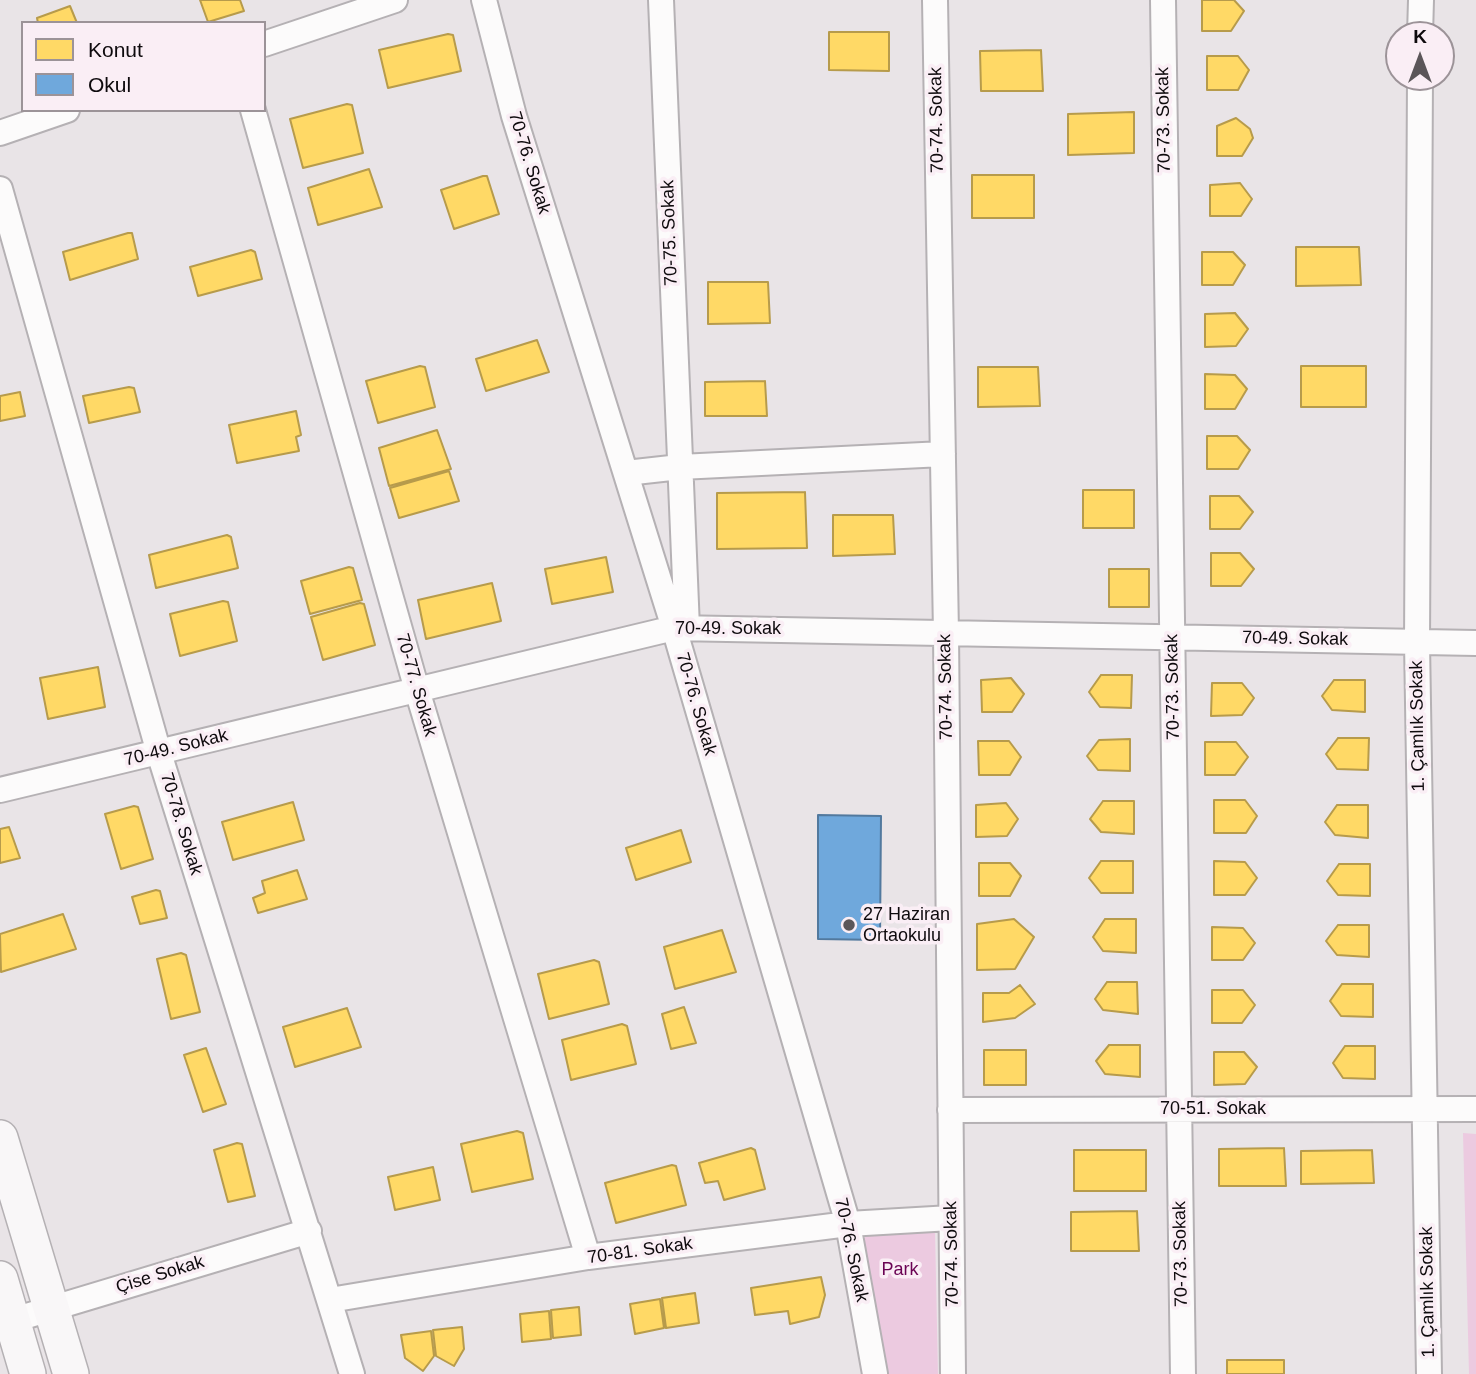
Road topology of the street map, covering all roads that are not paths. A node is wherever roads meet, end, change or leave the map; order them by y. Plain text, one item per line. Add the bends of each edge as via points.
1 (395, 0) edge
2 (484, 0) edge
3 (661, 0) edge
4 (934, 0) edge
5 (1163, 0) edge
6 (1421, 0) edge
7 (1420, 21) edge
8 (266, 43) edge
9 (1420, 91) edge
10 (61, 112) edge
11 (254, 112) edge
12 (0, 133) edge
13 (0, 189) edge
14 (943, 454) junction
15 (680, 467) junction
16 (626, 473) junction
17 (680, 628) junction
18 (946, 633) junction
19 (1172, 637) junction
20 (1417, 642) junction
21 (1476, 643) edge
22 (417, 690) junction
23 (159, 753) junction
24 (0, 790) edge
25 (1425, 1108) junction
26 (1179, 1109) junction
27 (1476, 1109) edge
28 (950, 1110) junction
29 (0, 1138) edge
30 (951, 1218) junction
31 (848, 1224) junction
32 (309, 1231) junction
33 (588, 1258) junction
34 (0, 1279) edge
35 (330, 1300) junction
36 (51, 1307) junction
37 (6, 1322) edge
38 (29, 1374) edge
39 (71, 1374) edge
40 (352, 1374) edge
41 (875, 1374) edge
42 (953, 1374) edge
43 (1183, 1374) edge
44 (1429, 1374) edge

1 - 8 street
2 - 16 street, 70-76. Sokak via 514,116
3 - 15 street, 70-75. Sokak
4 - 14 street, 70-74. Sokak
5 - 19 street, 70-73. Sokak
6 - 7 street
9 - 20 street, 1. Çamlık Sokak
10 - 12 street
11 - 22 street, 70-77. Sokak
13 - 23 street, 70-78. Sokak
14 - 15 street
14 - 18 street, 70-74. Sokak
15 - 16 street
15 - 17 street, 70-75. Sokak
16 - 17 street, 70-76. Sokak
17 - 18 street, 70-49. Sokak
17 - 22 street, 70-49. Sokak
17 - 31 street, 70-76. Sokak
18 - 19 street, 70-49. Sokak
18 - 28 street, 70-74. Sokak
19 - 20 street, 70-49. Sokak
19 - 26 street, 70-73. Sokak
20 - 21 street, 70-49. Sokak
20 - 25 street, 1. Çamlık Sokak
22 - 23 street, 70-49. Sokak
22 - 33 street, 70-77. Sokak
23 - 24 street, 70-49. Sokak
23 - 32 street, 70-78. Sokak
25 - 26 street, 70-51. Sokak
25 - 27 street, 70-51. Sokak
25 - 44 street, 1. Çamlık Sokak
26 - 28 street, 70-51. Sokak
26 - 43 street, 70-73. Sokak
28 - 30 street, 70-74. Sokak
29 - 36 street
30 - 31 street, 70-81. Sokak
30 - 42 street, 70-74. Sokak
31 - 33 street, 70-81. Sokak
31 - 41 street, 70-76. Sokak
32 - 35 street, 70-78. Sokak
32 - 36 street, Çise Sokak
33 - 35 street, 70-81. Sokak
34 - 37 street
35 - 40 street, 70-78. Sokak
36 - 37 street, Çise Sokak
36 - 39 street
37 - 38 street

